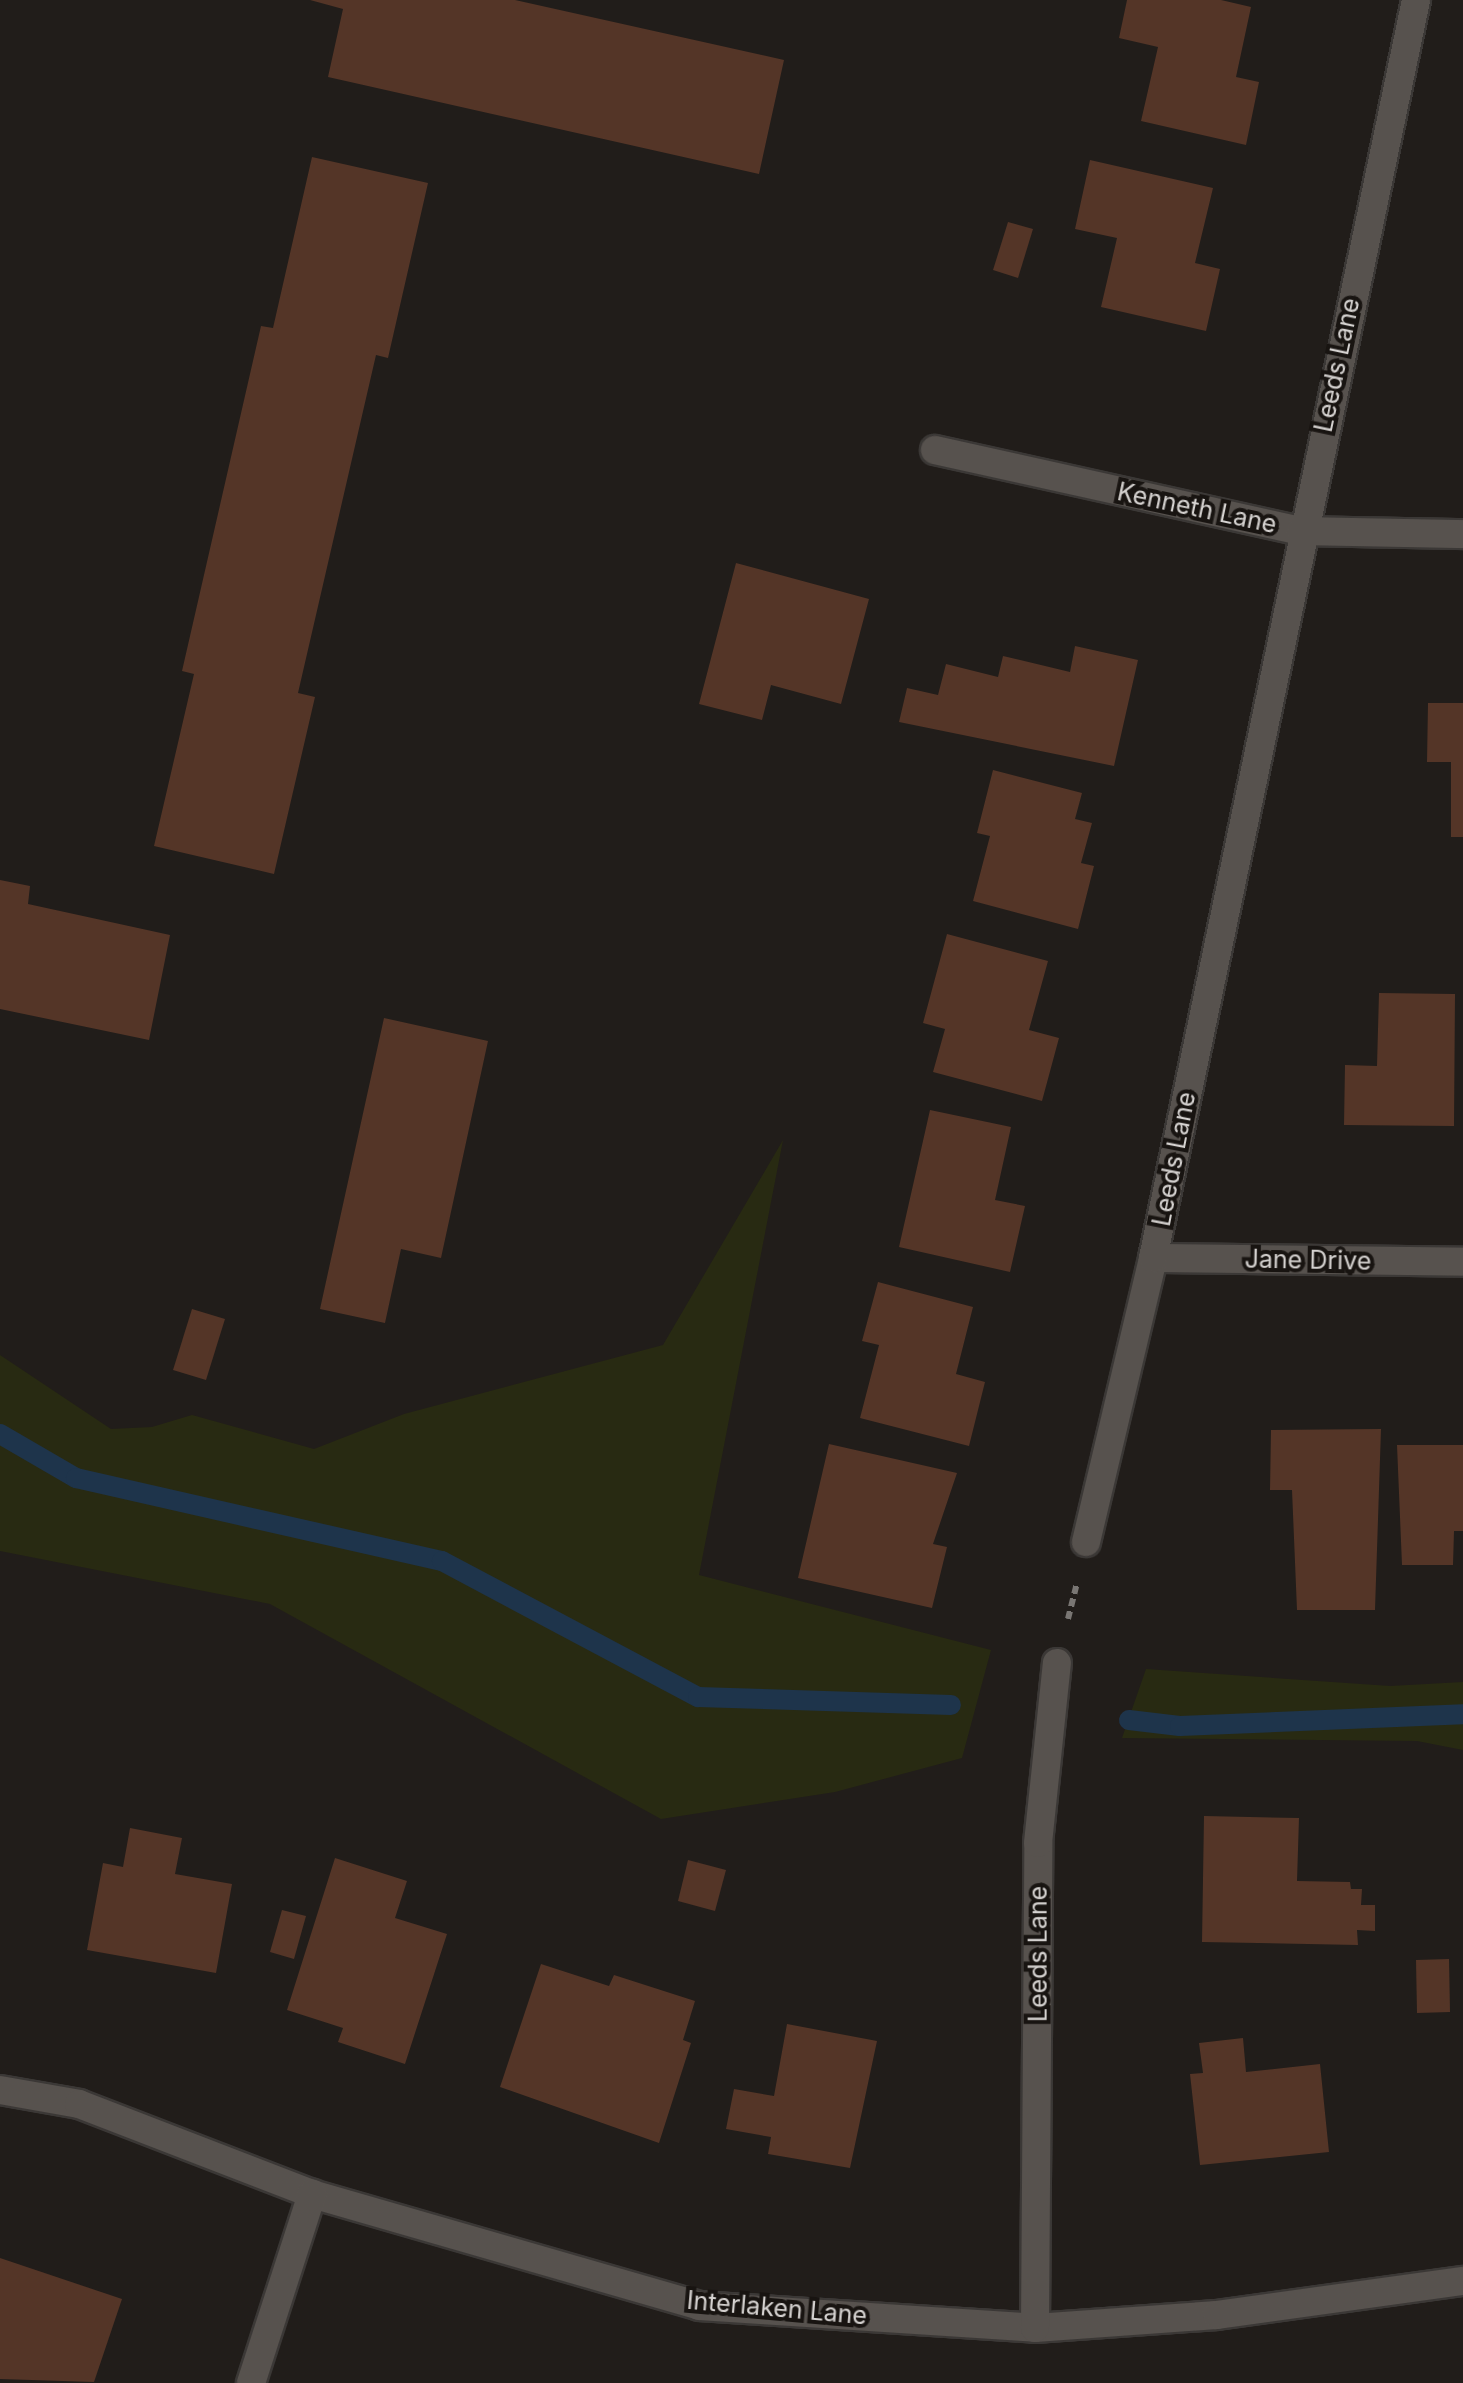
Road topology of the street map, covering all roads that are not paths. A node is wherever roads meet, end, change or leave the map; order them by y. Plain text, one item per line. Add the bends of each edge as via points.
1 (1416, 0) edge
2 (935, 450) dead end
3 (1300, 531) junction
4 (1463, 534) edge
5 (1154, 1258) junction
6 (1463, 1262) edge
7 (1086, 1542) road end
8 (1057, 1662) road end
9 (0, 2090) edge
10 (312, 2194) junction
11 (1463, 2281) edge
12 (1035, 2328) junction
13 (251, 2383) edge

1 - 3 street, Leeds Lane
2 - 3 street, Kenneth Lane
3 - 4 street, Kenneth Lane
3 - 5 street, Leeds Lane
5 - 6 street, Jane Drive
5 - 7 street, Leeds Lane
8 - 12 street, Leeds Lane via 1038,1843
9 - 10 street, Interlaken Lane via 79,2104
10 - 12 street, Interlaken Lane via 698,2306
10 - 13 street
11 - 12 street, Interlaken Lane via 1218,2315

